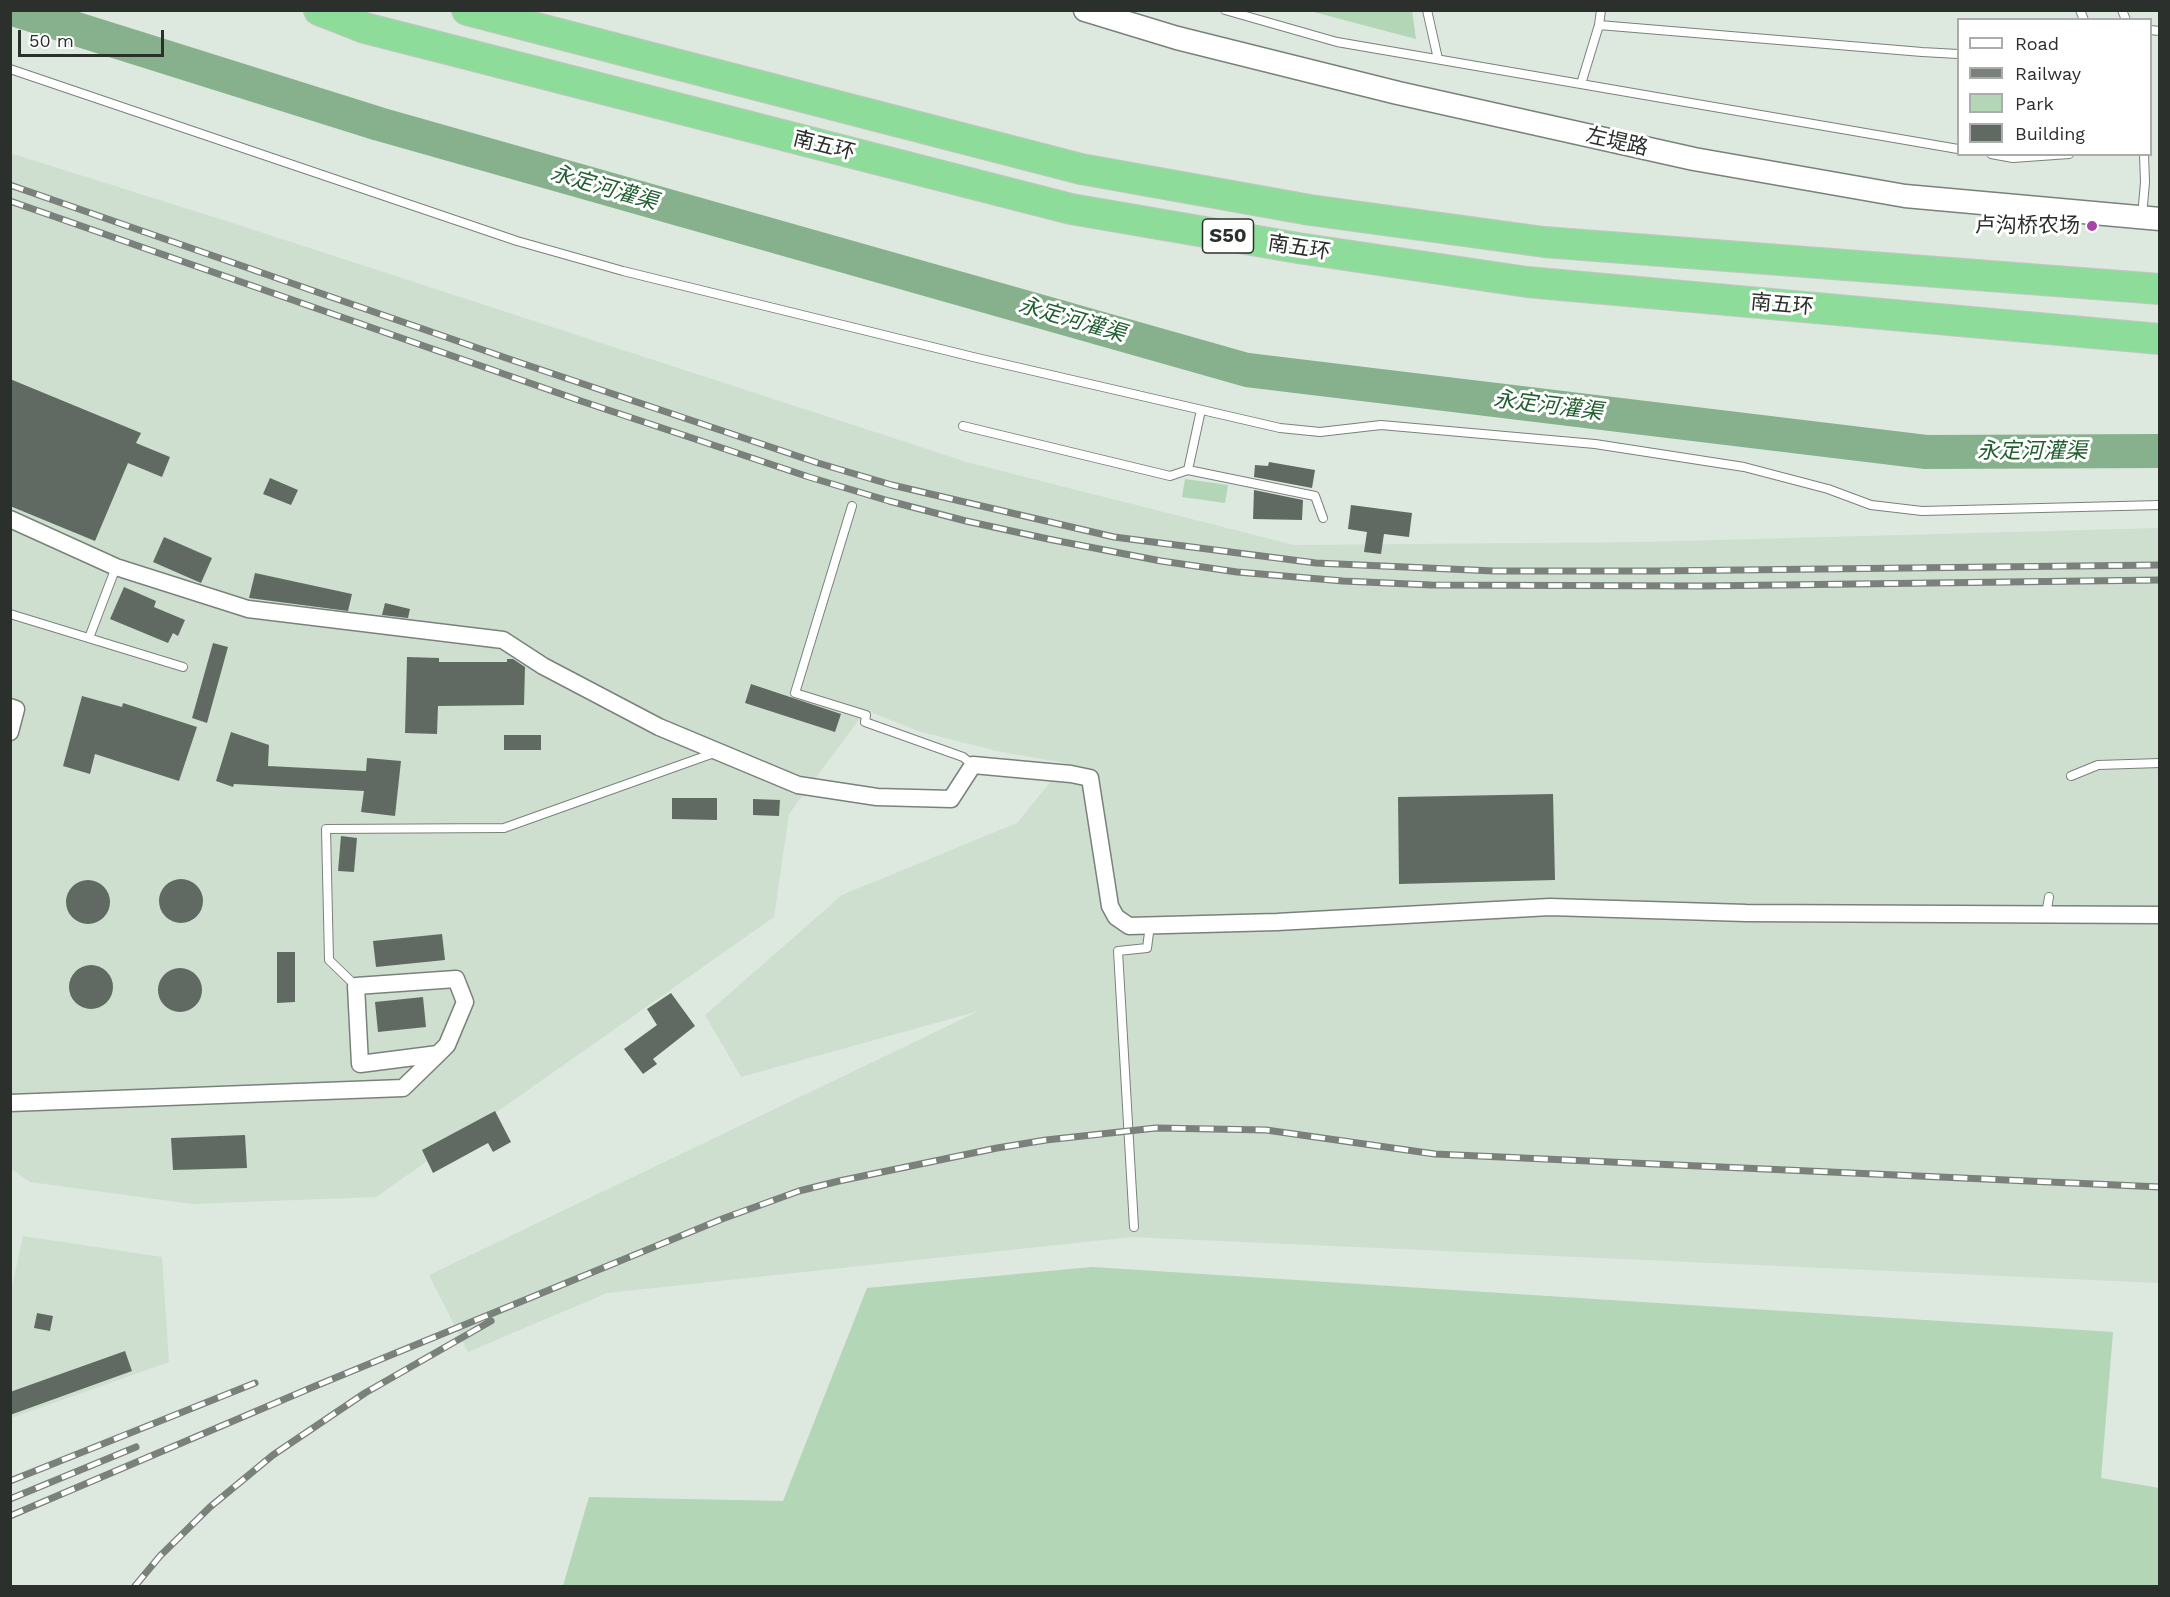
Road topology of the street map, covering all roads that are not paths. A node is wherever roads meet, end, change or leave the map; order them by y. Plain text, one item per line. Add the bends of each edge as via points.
1 (319, 10) edge
2 (467, 10) edge
3 (1085, 10) edge
4 (1225, 10) edge
5 (1427, 10) edge
6 (1601, 10) edge
7 (1599, 25) junction
8 (1957, 54) edge
9 (1438, 59) junction
10 (10, 69) edge
11 (1581, 84) junction
12 (1957, 149) edge
13 (2002, 156) edge
14 (2041, 156) edge
15 (2144, 156) edge
16 (2151, 218) edge
17 (2160, 289) edge
18 (2160, 339) edge
19 (1201, 410) junction
20 (963, 426) dead end
21 (1188, 470) junction
22 (2160, 505) edge
23 (852, 506) dead end
24 (1323, 518) dead end
25 (10, 519) edge
26 (116, 567) junction
27 (10, 614) edge
28 (89, 638) junction
29 (183, 668) dead end
30 (10, 707) edge
31 (10, 732) edge
32 (717, 752) junction
33 (2160, 763) edge
34 (973, 765) junction
35 (2071, 776) dead end
36 (2049, 897) dead end
37 (2046, 915) junction
38 (2160, 915) edge
39 (1150, 925) junction
40 (356, 986) junction
41 (438, 1054) junction
42 (10, 1103) edge
43 (1134, 1227) dead end

1 - 18 highway, 南五环 / S50 via 365,28 1071,209 1527,282
2 - 17 highway, 南五环 / S50 via 1081,169 1310,210 1544,242
3 - 16 main road, 左堤路 via 1178,38 1398,93 1694,159 1905,196
4 - 9 lane via 1337,42
5 - 9 lane
6 - 7 lane
7 - 8 lane
7 - 11 lane
9 - 11 lane
10 - 19 lane via 517,241 622,271
11 - 12 lane
13 - 14 lane
15 - 16 lane
19 - 21 lane
19 - 22 lane via 1320,432 1381,425 1595,444 1744,467 1828,489 1871,506 1922,511
20 - 21 lane via 1170,476
21 - 24 lane via 1315,496
23 - 34 lane via 795,693 866,715 865,722 963,757
25 - 26 street
26 - 28 lane
26 - 32 street via 248,609 503,640 543,666 659,727
27 - 28 lane
28 - 29 lane
30 - 31 street via 16,709
32 - 34 street via 798,785 877,797 951,799
32 - 40 lane via 504,828 326,829 329,960
33 - 35 lane via 2098,765
34 - 39 street via 1090,778 1110,906 1116,917 1129,926
36 - 37 lane
37 - 38 street
37 - 39 street via 1550,907
39 - 43 lane via 1147,948 1118,951
40 - 41 street via 360,1064
40 - 41 street via 456,979 465,1002 447,1045
41 - 42 street via 403,1088

